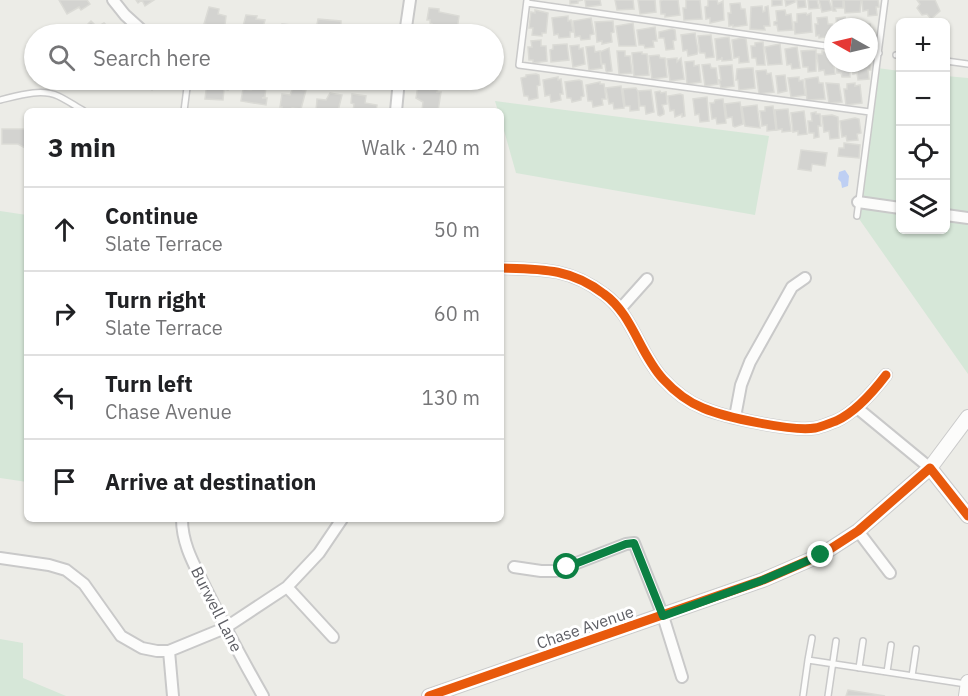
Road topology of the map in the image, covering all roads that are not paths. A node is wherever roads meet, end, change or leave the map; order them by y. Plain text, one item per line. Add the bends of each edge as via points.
1 (113, 0) edge
2 (410, 0) edge
3 (885, 0) edge
4 (527, 2) edge
5 (135, 24) edge
6 (406, 24) edge
7 (824, 46) edge
8 (879, 53) joint
9 (950, 62) edge
10 (968, 64) edge
11 (187, 90) edge
12 (398, 90) edge
13 (0, 100) edge
14 (79, 108) edge
15 (184, 108) edge
16 (396, 108) edge
17 (870, 112) junction
18 (858, 202) junction
19 (896, 207) edge
20 (857, 216) dead end
21 (950, 216) edge
22 (968, 218) edge
23 (504, 268) edge
24 (805, 278) dead end
25 (647, 279) dead end
26 (621, 308) junction
27 (886, 375) dead end
28 (856, 407) junction
29 (735, 417) junction
30 (968, 417) edge
31 (930, 468) junction
32 (968, 516) edge
33 (182, 522) edge
34 (340, 522) edge
35 (858, 531) junction
36 (0, 558) edge
37 (514, 567) dead end
38 (890, 573) dead end
39 (287, 587) junction
40 (663, 616) junction
41 (225, 628) junction
42 (333, 637) dead end
43 (812, 638) dead end
44 (836, 641) dead end
45 (863, 641) dead end
46 (891, 645) dead end
47 (916, 649) dead end
48 (169, 651) junction
49 (808, 660) junction
50 (832, 664) junction
51 (859, 668) junction
52 (888, 672) junction
53 (912, 676) junction
54 (682, 677) dead end
55 (968, 683) edge
56 (173, 696) edge
57 (263, 696) edge
58 (429, 696) edge
59 (803, 696) edge
60 (828, 696) edge
61 (966, 696) edge

1 - 5 street
2 - 6 street
3 - 8 lane
4 - 7 lane
4 - 17 lane via 519,65
8 - 17 lane
9 - 10 lane
11 - 15 lane
12 - 16 street
13 - 14 lane via 51,94
17 - 18 lane
18 - 19 street
18 - 20 lane
21 - 22 street
23 - 26 street via 546,269 572,276
24 - 29 street via 792,288 750,362
25 - 26 street
26 - 29 street via 647,357 670,386 701,408
27 - 28 street
28 - 29 street via 838,420 814,428 777,426
28 - 31 street
30 - 31 main road, Chase Avenue
31 - 32 main road
31 - 35 main road, Chase Avenue
33 - 41 street, Burwell Lane via 187,549
34 - 39 street via 319,553
35 - 38 street
35 - 40 main road, Chase Avenue via 821,555 782,572
36 - 48 street via 66,570 84,584 121,636 142,648
37 - 40 street via 556,571 634,543
39 - 41 street
39 - 42 street
40 - 54 street
40 - 58 main road, Chase Avenue
41 - 48 street
41 - 57 street, Burwell Lane
43 - 49 lane
44 - 50 lane
45 - 51 lane
46 - 52 lane
47 - 53 lane
48 - 56 street
49 - 50 lane
49 - 59 lane
50 - 51 lane
50 - 60 lane
51 - 52 lane
52 - 53 lane
53 - 55 lane
55 - 61 main road

